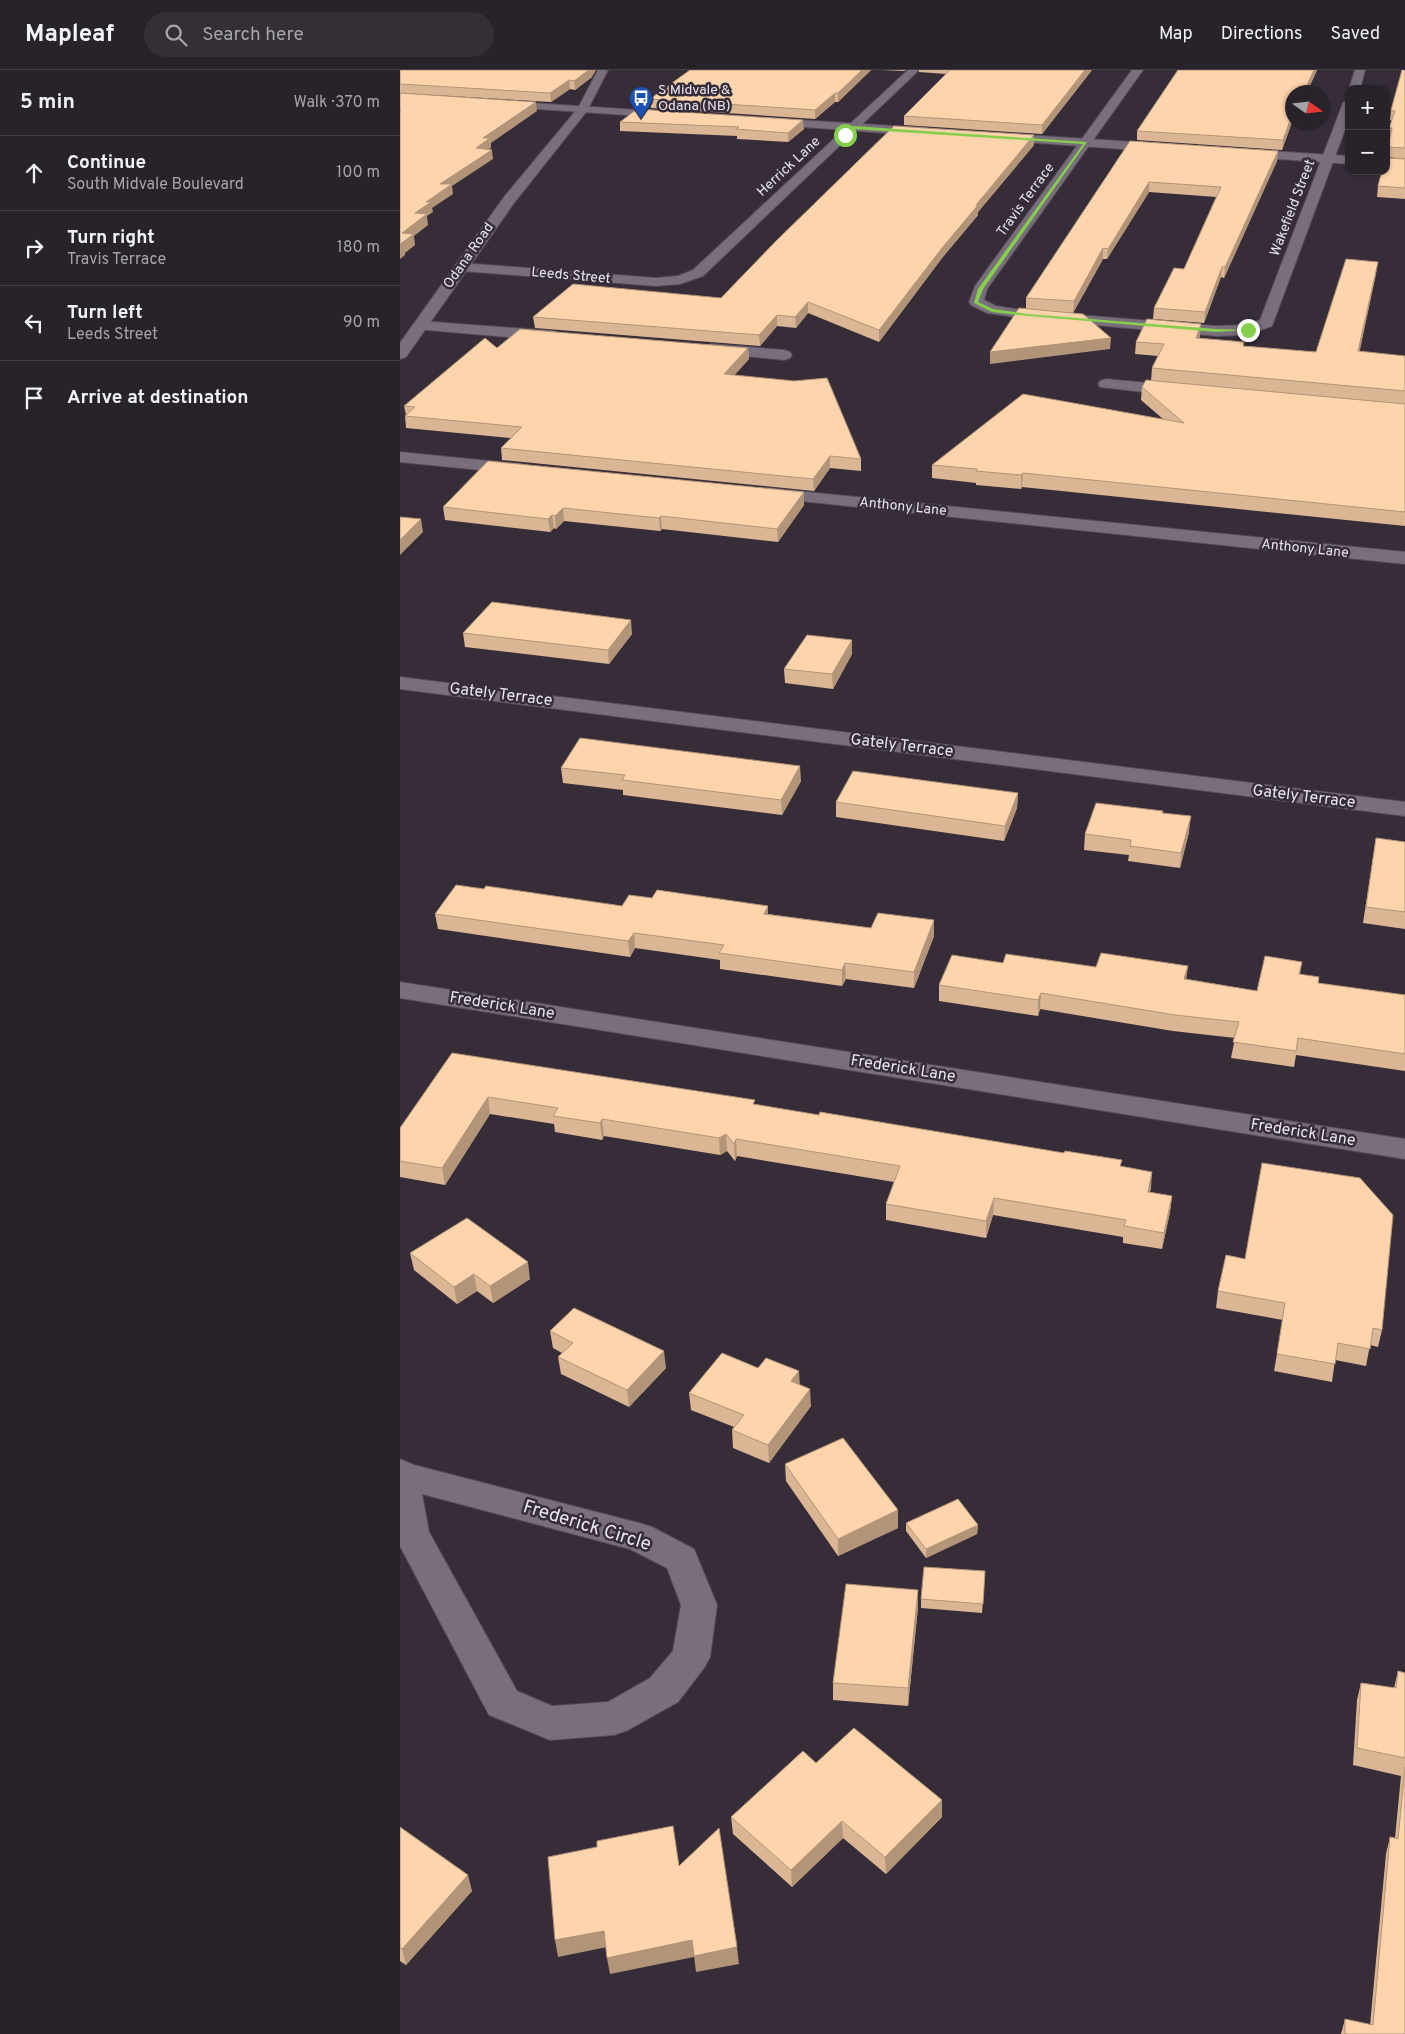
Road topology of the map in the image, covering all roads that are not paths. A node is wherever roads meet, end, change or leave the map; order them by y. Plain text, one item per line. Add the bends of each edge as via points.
1 (603, 70) edge
2 (914, 70) edge
3 (1138, 70) edge
4 (1360, 70) edge
5 (1355, 85) edge
6 (496, 93) edge
7 (489, 103) edge
8 (572, 104) junction
9 (586, 104) junction
10 (679, 111) edge
11 (766, 111) edge
12 (1345, 115) edge
13 (864, 117) junction
14 (757, 121) edge
15 (934, 122) edge
16 (853, 128) junction
17 (991, 131) edge
18 (940, 133) edge
19 (1089, 138) junction
20 (1172, 143) edge
21 (1234, 147) edge
22 (1345, 151) edge
23 (1331, 154) junction
24 (540, 159) junction
25 (1345, 159) edge
26 (461, 267) junction
27 (680, 280) joint
28 (1267, 323) joint
29 (420, 326) junction
30 (567, 337) edge
31 (696, 348) edge
32 (400, 354) edge
33 (784, 355) dead end
34 (1106, 384) dead end
35 (1193, 392) edge
36 (400, 457) edge
37 (535, 470) edge
38 (750, 492) edge
39 (1405, 558) edge
40 (400, 683) edge
41 (1405, 810) edge
42 (402, 993) edge
43 (1405, 1149) edge
44 (401, 1473) edge

1 - 8 street, Odana Road via 595,75
1 - 9 street, Odana Road
2 - 13 street, Herrick Lane
3 - 19 street, Travis Terrace
4 - 5 street
6 - 8 street
7 - 8 street
8 - 9 street
8 - 24 street, Odana Road via 544,141
9 - 10 street
9 - 24 street, Odana Road via 557,144
11 - 13 street
12 - 23 street, Wakefield Street
13 - 15 street
13 - 16 street, Herrick Lane
14 - 16 street
16 - 18 street
16 - 27 street, Herrick Lane via 698,272
17 - 19 street
19 - 20 street
19 - 28 street, Travis Terrace via 980,289 976,302 992,310 1206,330 1248,330
21 - 23 street
22 - 23 street
23 - 25 street
23 - 28 street, Wakefield Street
24 - 26 street, Odana Road
26 - 27 street, Leeds Street via 631,281
26 - 29 street, Odana Road
29 - 30 street
29 - 32 street, Odana Road
31 - 33 street
34 - 35 street
36 - 37 street
38 - 39 street, Anthony Lane
40 - 41 street, Gately Terrace
42 - 43 street, Frederick Lane
44 - 44 street, Frederick Circle via 411,1533 503,1703 550,1723 614,1718 664,1690 691,1657 699,1605 681,1558 639,1537

